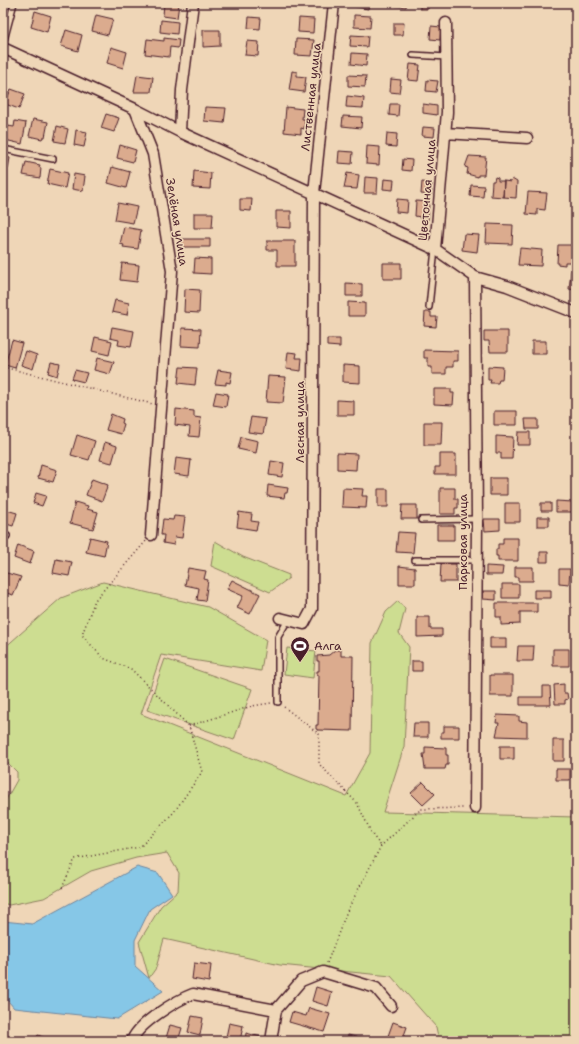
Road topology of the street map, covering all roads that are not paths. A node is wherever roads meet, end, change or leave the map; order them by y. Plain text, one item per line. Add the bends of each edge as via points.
1 (14, 3) edge
2 (193, 3) edge
3 (334, 3) edge
4 (446, 23) dead end
5 (3, 44) edge
6 (3, 48) edge
7 (413, 55) dead end
8 (447, 57) junction
9 (135, 109) junction
10 (180, 132) junction
11 (445, 133) junction
12 (527, 138) dead end
13 (3, 149) edge
14 (53, 159) dead end
15 (314, 194) junction
16 (435, 249) junction
17 (475, 277) junction
18 (429, 307) dead end
19 (576, 313) edge
20 (477, 519) junction
21 (421, 520) dead end
22 (151, 535) road end
23 (415, 560) dead end
24 (476, 560) junction
25 (284, 619) joint
26 (278, 702) road end
27 (475, 808) road end
28 (391, 1006) dead end
29 (276, 1010) junction
30 (132, 1041) edge
31 (271, 1041) edge

1 - 5 lane
2 - 10 street via 182,90
3 - 15 street, Лиственная улица
4 - 8 street, Цветочная улица
6 - 9 street
7 - 8 lane
8 - 11 street, Цветочная улица
9 - 10 street
9 - 22 street, Зелёная улица via 153,154 172,271
10 - 15 street
11 - 12 street, Цветочная улица
11 - 16 street, Цветочная улица
13 - 14 lane
15 - 16 street
15 - 25 street, Лесная улица via 312,609 304,624
16 - 17 street
16 - 18 lane
17 - 19 street via 507,286
17 - 20 street, Парковая улица
20 - 21 lane
20 - 24 street, Парковая улица
23 - 24 lane
24 - 27 street, Парковая улица
25 - 26 lane via 278,637
28 - 29 street via 376,988 323,972 301,981
29 - 30 street via 193,994 182,998 146,1023 133,1036
29 - 31 street

